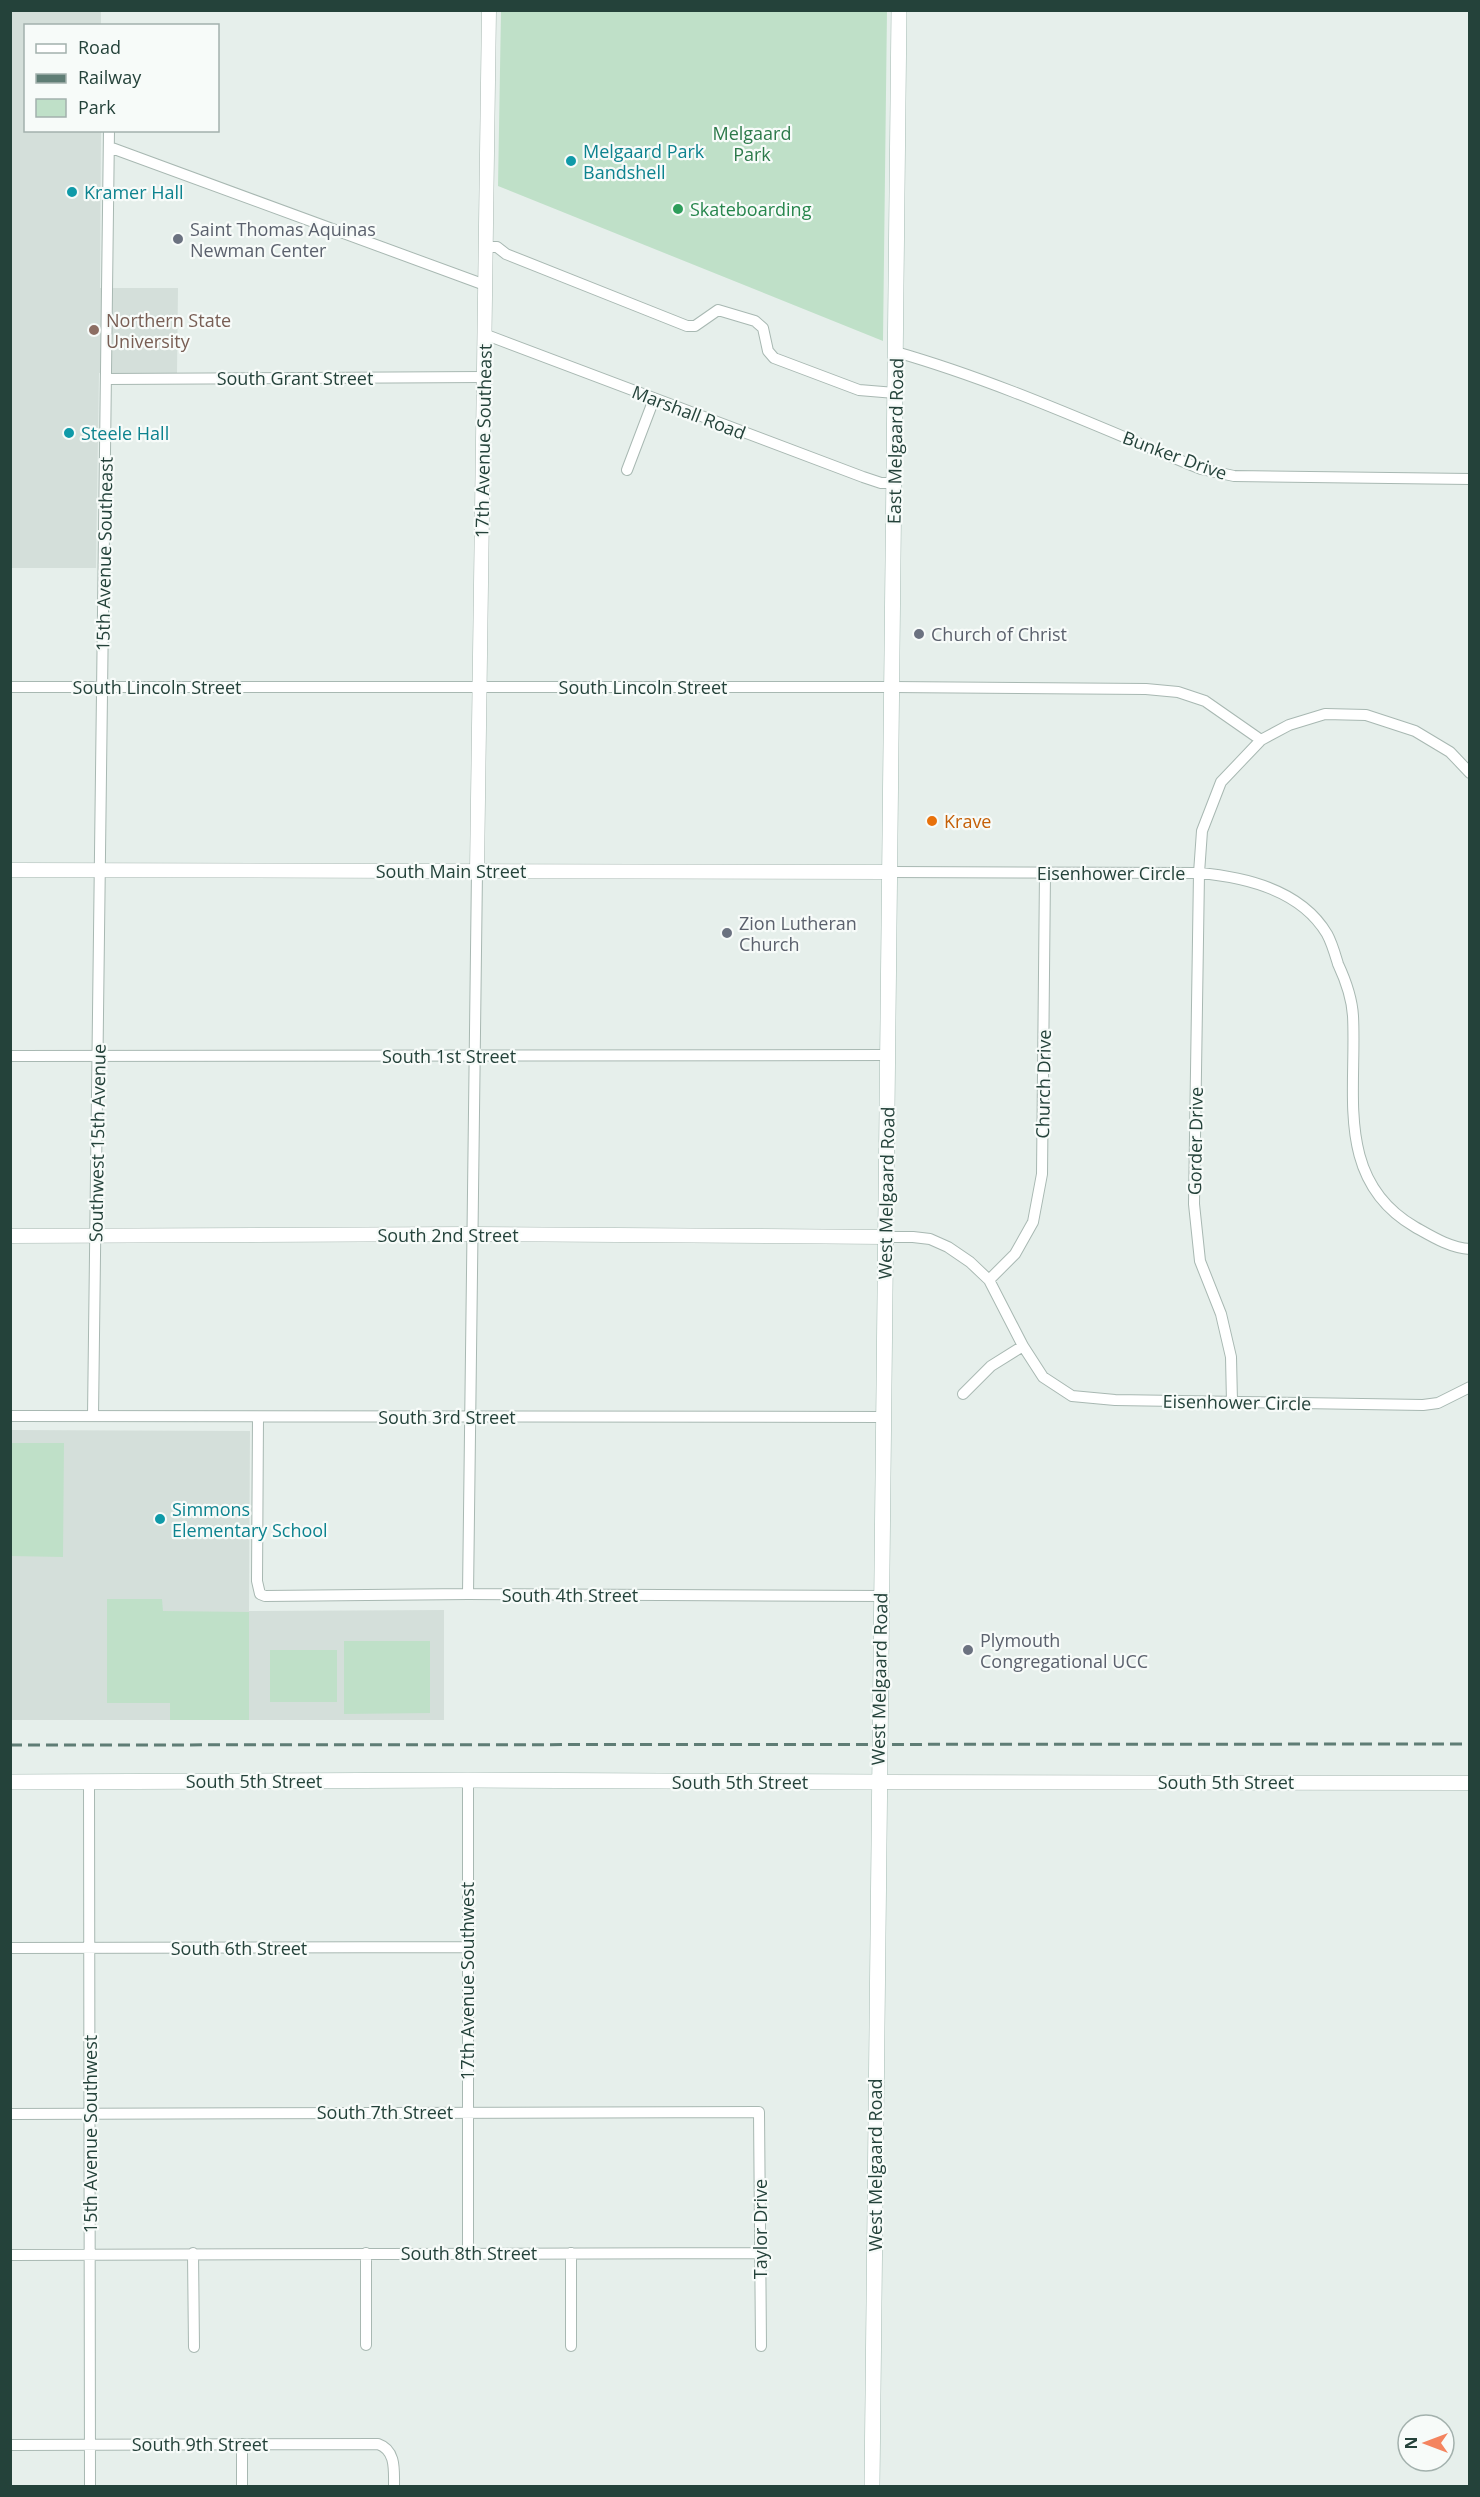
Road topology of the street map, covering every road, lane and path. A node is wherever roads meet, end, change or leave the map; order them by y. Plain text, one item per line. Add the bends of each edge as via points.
1 (489, 10) edge
2 (899, 10) edge
3 (109, 132) edge
4 (109, 147) junction
5 (486, 247) junction
6 (485, 285) junction
7 (484, 334) junction
8 (896, 352) junction
9 (484, 377) junction
10 (106, 379) junction
11 (896, 393) junction
12 (654, 399) junction
13 (627, 470) dead end
14 (1470, 479) edge
15 (895, 483) junction
16 (10, 687) edge
17 (102, 687) junction
18 (892, 687) junction
19 (479, 688) junction
20 (1262, 740) junction
21 (1470, 773) edge
22 (10, 870) edge
23 (99, 870) junction
24 (477, 871) junction
25 (891, 872) junction
26 (1045, 873) junction
27 (1199, 873) junction
28 (98, 1055) junction
29 (888, 1055) junction
30 (10, 1056) edge
31 (474, 1056) junction
32 (472, 1234) junction
33 (10, 1236) edge
34 (96, 1236) junction
35 (886, 1237) junction
36 (1470, 1249) edge
37 (989, 1280) junction
38 (1023, 1346) junction
39 (1470, 1387) edge
40 (963, 1394) dead end
41 (1232, 1402) junction
42 (10, 1416) edge
43 (93, 1416) junction
44 (258, 1417) junction
45 (470, 1417) junction
46 (883, 1417) junction
47 (468, 1594) junction
48 (880, 1596) junction
49 (468, 1780) junction
50 (10, 1782) edge
51 (89, 1782) junction
52 (878, 1782) junction
53 (1470, 1783) edge
54 (467, 1947) junction
55 (10, 1948) edge
56 (89, 1948) junction
57 (467, 2112) junction
58 (759, 2112) joint
59 (10, 2114) edge
60 (90, 2114) junction
61 (192, 2253) junction
62 (366, 2253) junction
63 (468, 2253) junction
64 (571, 2253) junction
65 (759, 2253) junction
66 (90, 2254) junction
67 (10, 2255) edge
68 (366, 2345) dead end
69 (572, 2346) dead end
70 (761, 2346) dead end
71 (194, 2347) dead end
72 (242, 2444) junction
73 (10, 2445) edge
74 (90, 2445) junction
75 (90, 2487) edge
76 (242, 2487) edge
77 (394, 2487) edge
78 (872, 2487) edge

1 - 5 street, 17th Avenue Southeast
2 - 8 main road, East Melgaard Road
3 - 4 street, 15th Avenue Southeast
4 - 6 street
4 - 10 street, 15th Avenue Southeast
5 - 6 street, 17th Avenue Southeast
5 - 11 street via 497,247 506,254 687,326 695,326 718,310 754,321 763,328 768,351 774,358 860,390
6 - 7 street, 17th Avenue Southeast
7 - 9 street, 17th Avenue Southeast
7 - 12 street, Marshall Road
8 - 11 main road, East Melgaard Road
8 - 14 street, Bunker Drive via 993,382 1201,469 1234,476
9 - 10 street, South Grant Street
9 - 19 street, 17th Avenue Southeast
10 - 17 street, 15th Avenue Southeast
11 - 15 main road, East Melgaard Road
12 - 13 street
12 - 15 street, Marshall Road via 863,477
15 - 18 main road, East Melgaard Road
16 - 17 street, South Lincoln Street
17 - 19 street, South Lincoln Street
17 - 23 street, 15th Avenue Southeast
18 - 19 street, South Lincoln Street
18 - 20 street, South Lincoln Street via 1178,692 1204,701
18 - 25 main road, East Melgaard Road
19 - 24 street, 17th Avenue Southeast
20 - 21 street, Eisenhower Circle via 1289,725 1325,714 1366,715 1415,731 1450,752
20 - 27 street, Eisenhower Circle via 1221,782 1202,831
22 - 23 street, South Main Street
23 - 24 street, South Main Street
23 - 28 street, Southwest 15th Avenue
24 - 25 street, South Main Street
24 - 31 street
25 - 26 street, Eisenhower Circle
25 - 29 main road, West Melgaard Road
26 - 27 street, Eisenhower Circle
26 - 37 street, Church Drive via 1042,1174 1033,1222 1015,1254
27 - 36 street via 1254,883 1286,895 1309,912 1326,934 1353,1013 1353,1124 1368,1179 1383,1202 1402,1220 1432,1237
27 - 41 street, Gorder Drive via 1194,1204 1200,1261 1221,1314 1231,1358
28 - 30 street, South 1st Street
28 - 31 street, South 1st Street
28 - 34 street, Southwest 15th Avenue
29 - 31 street, South 1st Street
29 - 35 main road, West Melgaard Road
31 - 32 street
32 - 34 street, South 2nd Street
32 - 35 street, South 2nd Street
32 - 45 street
33 - 34 street, South 2nd Street
34 - 43 street, Southwest 15th Avenue
35 - 37 street, Eisenhower Circle via 930,1239 970,1262
35 - 46 main road, West Melgaard Road
37 - 38 street, Eisenhower Circle
38 - 40 street via 991,1366
38 - 41 street, Eisenhower Circle via 1043,1377 1072,1396
39 - 41 street, Eisenhower Circle via 1438,1403 1424,1405
42 - 43 street, South 3rd Street
43 - 44 street, South 3rd Street
44 - 45 street, South 3rd Street
44 - 47 street, South 4th Street via 260,1594
45 - 46 street, South 3rd Street
45 - 47 street
46 - 48 main road, West Melgaard Road
47 - 48 street, South 4th Street
48 - 52 main road, West Melgaard Road
49 - 51 main road, South 5th Street
49 - 52 main road, South 5th Street
49 - 54 street, 17th Avenue Southwest
50 - 51 main road, South 5th Street
51 - 56 street, 15th Avenue Southwest
52 - 53 street, South 5th Street
52 - 78 main road, West Melgaard Road
54 - 56 street, South 6th Street
54 - 57 street, 17th Avenue Southwest
55 - 56 street, South 6th Street
56 - 60 street, 15th Avenue Southwest
57 - 58 street, South 7th Street
57 - 60 street, South 7th Street
57 - 63 street, 17th Avenue Southwest
58 - 65 street, Taylor Drive
59 - 60 street, South 7th Street
60 - 66 street, 15th Avenue Southwest
61 - 62 street, South 8th Street
61 - 66 street, South 8th Street
61 - 71 street
62 - 63 street, South 8th Street
62 - 68 street
63 - 64 street, South 8th Street
64 - 65 street, South 8th Street
64 - 69 street
65 - 70 street, Taylor Drive
66 - 67 street, South 8th Street
66 - 74 street, 15th Avenue Southwest
72 - 74 street, South 9th Street
72 - 76 street
72 - 77 street, South 9th Street via 378,2444 388,2450 394,2463
73 - 74 street, South 9th Street
74 - 75 street, 15th Avenue Southwest

